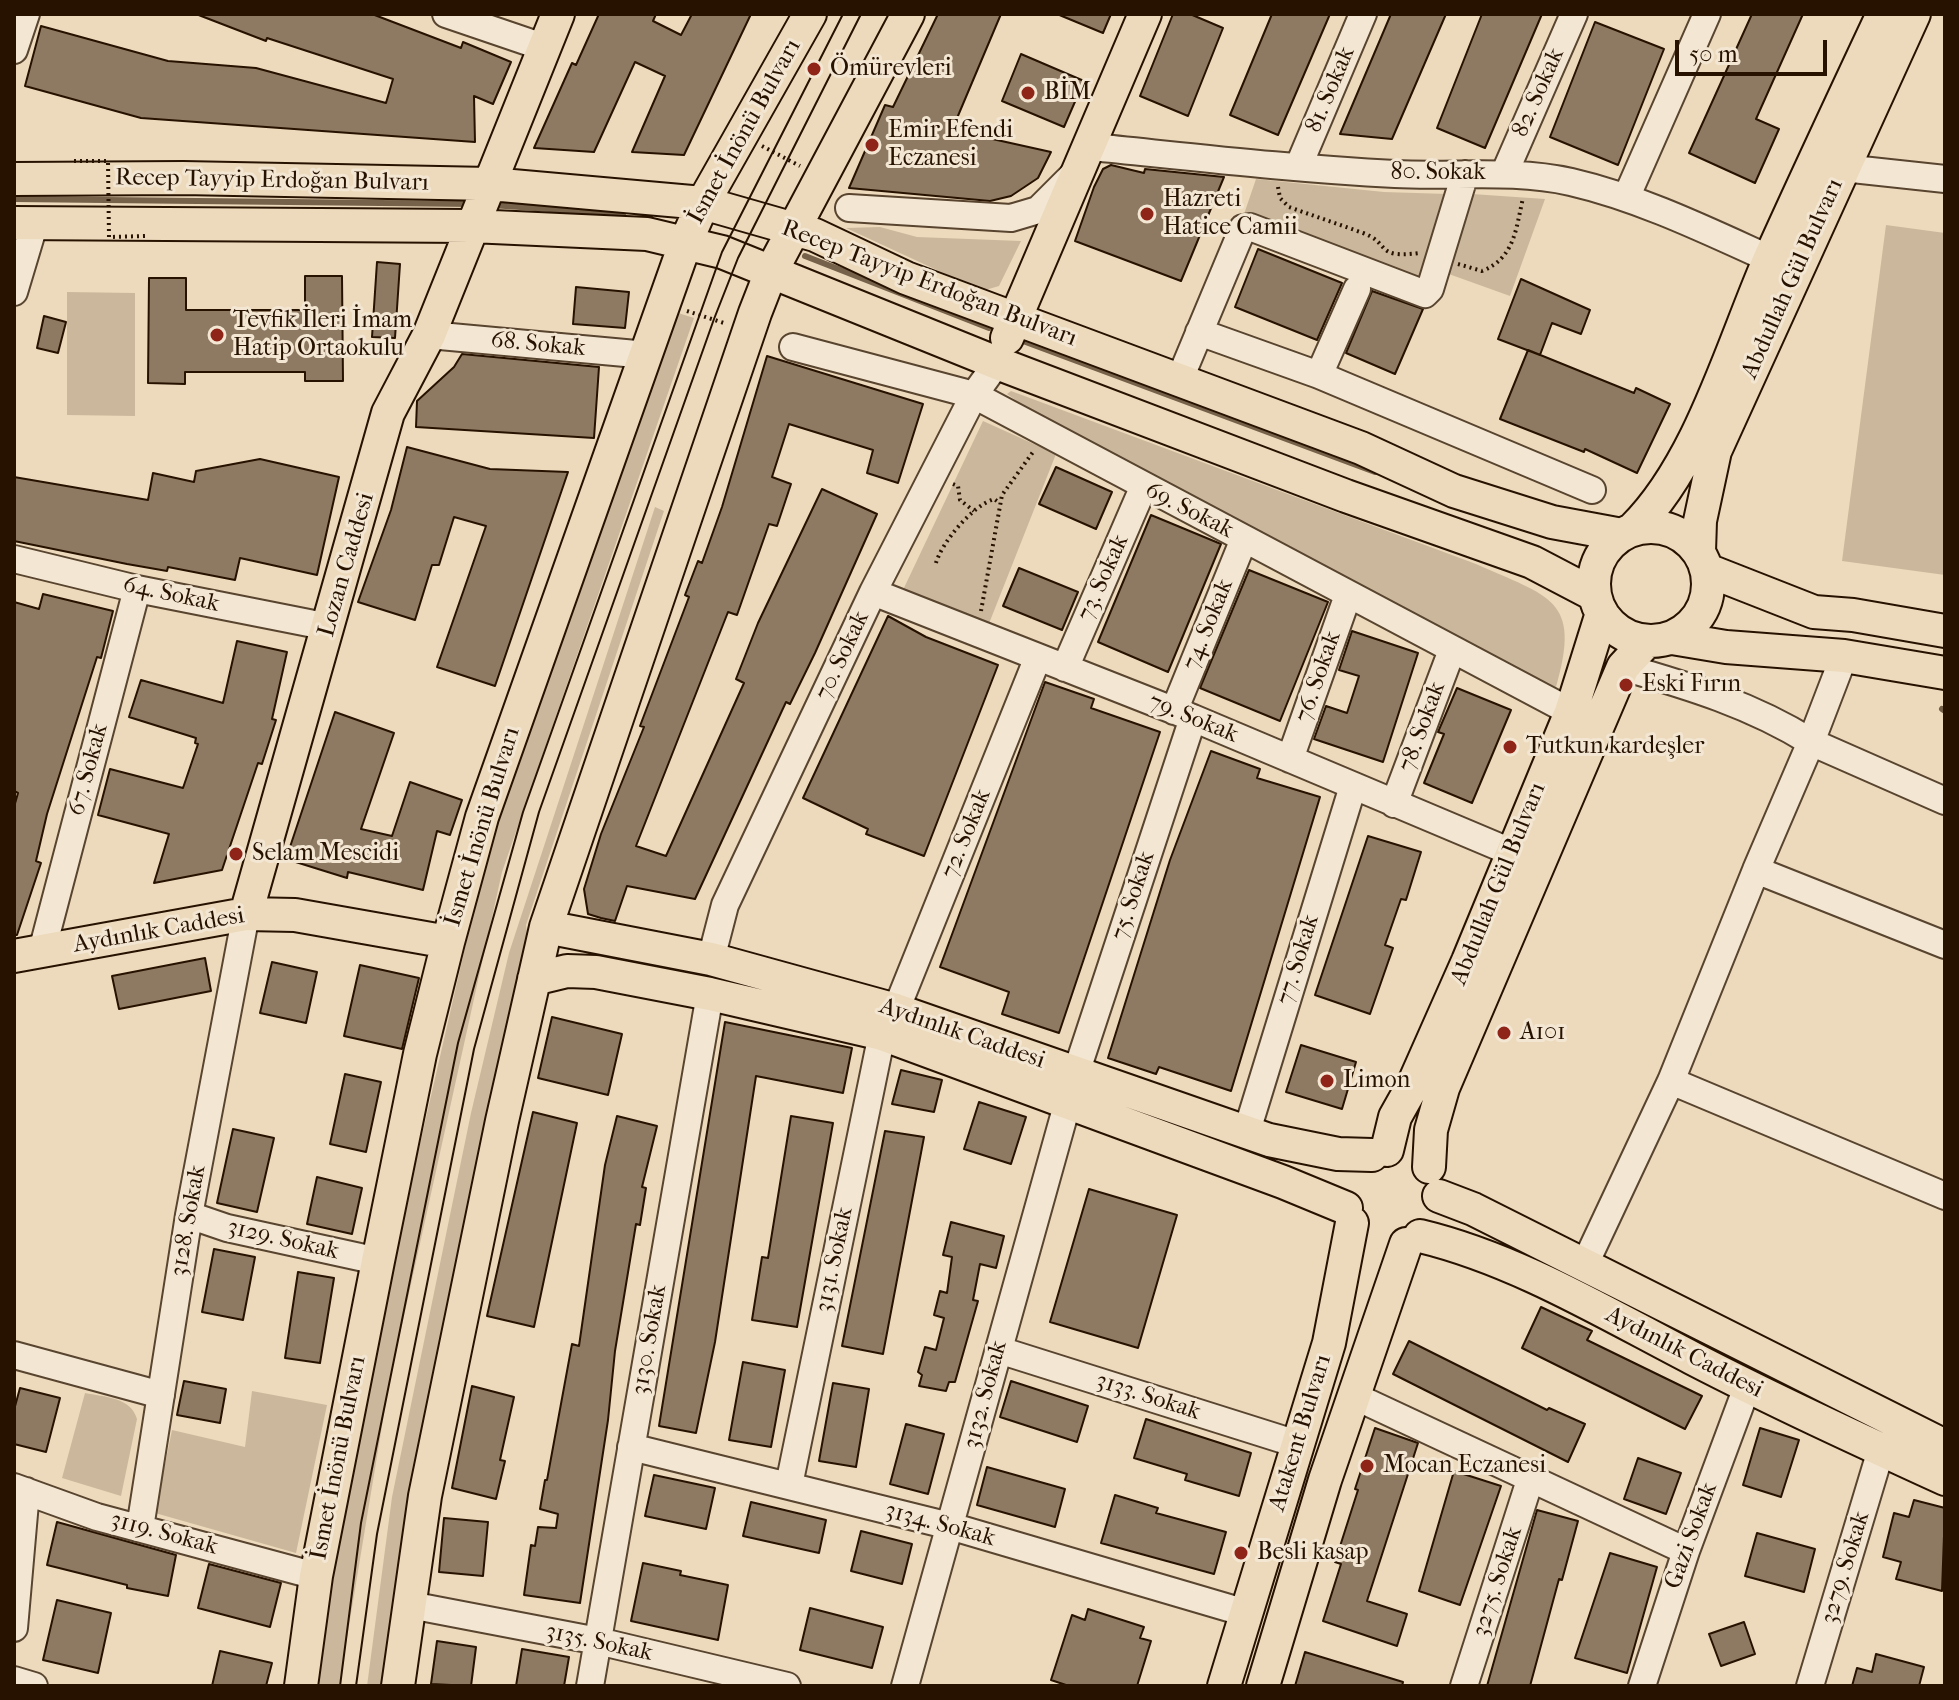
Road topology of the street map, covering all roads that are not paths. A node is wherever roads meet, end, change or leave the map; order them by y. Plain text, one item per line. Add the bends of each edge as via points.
1 (25, 14) edge
2 (446, 14) edge
3 (558, 14) edge
4 (810, 14) edge
5 (908, 14) edge
6 (1145, 14) edge
7 (1363, 14) edge
8 (1574, 14) edge
9 (1707, 14) edge
10 (1883, 14) edge
11 (1914, 14) edge
12 (543, 47) junction
13 (14, 50) edge
14 (1087, 157) junction
15 (1289, 164) junction
16 (1843, 168) junction
17 (1465, 174) junction
18 (1516, 174) junction
19 (14, 179) edge
20 (1945, 179) edge
21 (1626, 198) junction
22 (703, 203) junction
23 (481, 205) junction
24 (849, 208) dead end
25 (24, 223) edge
26 (795, 229) junction
27 (685, 244) junction
28 (1770, 259) junction
29 (771, 272) junction
30 (1357, 289) dead end
31 (14, 292) edge
32 (1015, 320) junction
33 (1199, 332) junction
34 (429, 335) junction
35 (793, 347) dead end
36 (647, 355) junction
37 (997, 363) junction
38 (1319, 375) junction
39 (1179, 381) junction
40 (974, 395) junction
41 (1143, 488) junction
42 (1592, 490) dead end
43 (1627, 532) junction
44 (1244, 539) junction
45 (14, 559) edge
46 (1703, 561) junction
47 (137, 589) junction
48 (873, 592) junction
49 (1348, 595) junction
50 (1599, 604) junction
51 (329, 627) junction
52 (1945, 631) edge
53 (1659, 639) junction
54 (1452, 650) junction
55 (1844, 656) junction
56 (1038, 657) junction
57 (1623, 667) junction
58 (1065, 668) junction
59 (1945, 673) edge
60 (1571, 712) junction
61 (1183, 715) junction
62 (1811, 742) junction
63 (1290, 759) junction
64 (1353, 786) junction
65 (1945, 801) edge
66 (1394, 804) junction
67 (1511, 852) junction
68 (1756, 870) junction
69 (246, 914) junction
70 (546, 927) junction
71 (448, 942) junction
72 (1945, 945) edge
73 (28, 954) edge
74 (711, 959) junction
75 (534, 979) junction
76 (710, 994) junction
77 (889, 1022) junction
78 (1076, 1073) junction
79 (1671, 1081) junction
80 (1067, 1105) junction
81 (1246, 1134) junction
82 (1380, 1152) junction
83 (1434, 1182) junction
84 (1945, 1196) edge
85 (189, 1215) junction
86 (1349, 1216) junction
87 (1413, 1240) junction
88 (378, 1261) junction
89 (1584, 1266) junction
90 (999, 1350) junction
91 (14, 1355) edge
92 (1747, 1387) junction
93 (161, 1395) junction
94 (1354, 1396) junction
95 (1297, 1444) junction
96 (1945, 1446) edge
97 (631, 1447) junction
98 (1881, 1450) junction
99 (1531, 1477) junction
100 (1945, 1479) edge
101 (789, 1485) junction
102 (20, 1489) edge
103 (950, 1526) junction
104 (140, 1528) junction
105 (1686, 1551) junction
106 (316, 1576) junction
107 (410, 1605) junction
108 (1246, 1613) junction
109 (14, 1628) edge
110 (598, 1641) junction
111 (14, 1680) edge
112 (34, 1686) edge
113 (301, 1686) edge
114 (398, 1686) edge
115 (590, 1686) edge
116 (787, 1686) edge
117 (905, 1686) edge
118 (1224, 1686) edge
119 (1263, 1686) edge
120 (1464, 1686) edge
121 (1642, 1686) edge
122 (1810, 1686) edge

1 - 13 street
2 - 12 street
3 - 12 main road, Lozan Caddesi
4 - 22 main road, İsmet İnönü Bulvarı
5 - 26 main road
6 - 14 main road
7 - 15 street, 81. Sokak
8 - 18 street, 82. Sokak
9 - 21 street
10 - 28 main road, Abdullah Gül Bulvarı
11 - 16 main road, Abdullah Gül Bulvarı
12 - 23 main road, Lozan Caddesi
14 - 15 street, 80. Sokak
14 - 24 street via 1038,210 1011,218
14 - 32 main road
15 - 17 street, 80. Sokak via 1427,176
16 - 20 street
16 - 46 main road, Abdullah Gül Bulvarı via 1715,451 1701,518
17 - 18 street, 80. Sokak
17 - 33 street via 1425,294 1243,228
18 - 21 street, 80. Sokak
19 - 23 main road, Recep Tayyip Erdoğan Bulvarı via 183,178
21 - 28 street, 80. Sokak
22 - 23 main road, Recep Tayyip Erdoğan Bulvarı
22 - 26 main road, Recep Tayyip Erdoğan Bulvarı
22 - 27 main road, İsmet İnönü Bulvarı
23 - 25 main road, Recep Tayyip Erdoğan Bulvarı
23 - 27 main road, Recep Tayyip Erdoğan Bulvarı
23 - 34 main road, Lozan Caddesi
25 - 31 street
26 - 29 main road
26 - 32 main road, Recep Tayyip Erdoğan Bulvarı
27 - 29 main road, Recep Tayyip Erdoğan Bulvarı
27 - 36 main road, İsmet İnönü Bulvarı
28 - 43 main road, Abdullah Gül Bulvarı via 1689,451 1651,511
29 - 37 main road, Recep Tayyip Erdoğan Bulvarı
29 - 70 main road
30 - 38 street
32 - 37 main road
32 - 39 main road, Recep Tayyip Erdoğan Bulvarı
33 - 38 street
33 - 39 street
34 - 36 street, 68. Sokak
34 - 51 main road, Lozan Caddesi via 388,413
35 - 40 street, 69. Sokak
36 - 71 main road, İsmet İnönü Bulvarı via 482,817
37 - 40 street, 70. Sokak
37 - 50 main road, Recep Tayyip Erdoğan Bulvarı via 1532,562
38 - 42 street
39 - 43 main road, Recep Tayyip Erdoğan Bulvarı via 1361,448 1454,491 1552,522
40 - 41 street, 69. Sokak
40 - 48 street, 70. Sokak
41 - 44 street, 69. Sokak
41 - 58 street, 73. Sokak
43 - 46 main road via 1669,529 1691,542
43 - 50 main road via 1598,562
44 - 49 street, 69. Sokak
44 - 61 street, 74. Sokak
45 - 47 street, 64. Sokak
46 - 52 main road via 1814,612
46 - 53 main road via 1709,588 1701,613 1683,632
47 - 51 street, 64. Sokak
47 - 73 street, 67. Sokak
48 - 56 street, 79. Sokak
48 - 74 street, 70. Sokak via 725,905
49 - 54 street, 69. Sokak
49 - 63 street, 76. Sokak
50 - 53 main road via 1621,633
50 - 60 main road, Abdullah Gül Bulvarı
51 - 69 main road, Lozan Caddesi
53 - 55 main road
53 - 57 main road, Abdullah Gül Bulvarı
54 - 60 street, 69. Sokak
54 - 66 street, 78. Sokak
55 - 59 main road
55 - 62 street
56 - 58 street, 79. Sokak
56 - 77 street, 72. Sokak
57 - 62 street via 1711,693
57 - 83 main road, Abdullah Gül Bulvarı via 1443,1088 1431,1130
58 - 61 street, 79. Sokak
60 - 67 main road, Abdullah Gül Bulvarı
61 - 63 street, 79. Sokak
61 - 78 street, 75. Sokak
62 - 65 street
62 - 68 street
63 - 64 street, 79. Sokak
64 - 66 street, 79. Sokak
64 - 81 street, 77. Sokak
66 - 67 street, 79. Sokak
67 - 82 main road, Abdullah Gül Bulvarı via 1468,961
68 - 72 street
68 - 79 street
69 - 71 main road, Aydınlık Caddesi via 295,915
69 - 73 main road, Aydınlık Caddesi
69 - 85 street, 3128. Sokak
70 - 74 main road, Aydınlık Caddesi
70 - 75 main road
71 - 88 main road, İsmet İnönü Bulvarı
74 - 76 main road
74 - 77 main road, Aydınlık Caddesi
75 - 76 main road, Aydınlık Caddesi via 567,971 596,972
75 - 107 main road via 425,1496
76 - 77 main road, Aydınlık Caddesi
76 - 97 street, 3130. Sokak
77 - 78 main road, Aydınlık Caddesi
77 - 80 main road, Aydınlık Caddesi
77 - 101 street, 3131. Sokak
78 - 81 main road, Aydınlık Caddesi
79 - 84 street
79 - 89 street
80 - 86 main road, Aydınlık Caddesi via 1283,1182
80 - 90 street, 3132. Sokak
81 - 82 main road, Aydınlık Caddesi via 1338,1154
82 - 83 main road via 1403,1151
82 - 86 main road via 1359,1164 1350,1177
83 - 87 main road via 1431,1225
83 - 89 main road, Aydınlık Caddesi via 1473,1209
85 - 88 street, 3129. Sokak
85 - 93 street, 3128. Sokak
86 - 87 main road via 1376,1243
86 - 95 main road, Atakent Bulvarı via 1329,1343
87 - 92 main road, Aydınlık Caddesi via 1455,1244 1554,1286
87 - 94 main road, Atakent Bulvarı
88 - 106 main road, İsmet İnönü Bulvarı
89 - 96 main road, Aydınlık Caddesi
90 - 95 street, 3133. Sokak
90 - 103 street, 3132. Sokak
91 - 93 street
92 - 98 main road, Aydınlık Caddesi
92 - 105 street, Gazi Sokak
93 - 104 street, 3128. Sokak
94 - 99 street
94 - 119 main road, Atakent Bulvarı
95 - 108 main road, Atakent Bulvarı
97 - 101 street, 3134. Sokak
97 - 110 street, 3130. Sokak
98 - 100 main road, Aydınlık Caddesi
98 - 122 street, 3279. Sokak
99 - 105 street
99 - 120 street, 3275. Sokak
101 - 103 street, 3134. Sokak
102 - 104 street, 3119. Sokak
102 - 109 street
103 - 108 street, 3134. Sokak
103 - 117 street, 3132. Sokak
104 - 106 street, 3119. Sokak
105 - 121 street, Gazi Sokak
106 - 113 main road, İsmet İnönü Bulvarı
107 - 110 street, 3135. Sokak
107 - 114 main road
108 - 118 main road, Atakent Bulvarı
110 - 115 street, 3130. Sokak
110 - 116 street, 3135. Sokak
111 - 112 street

